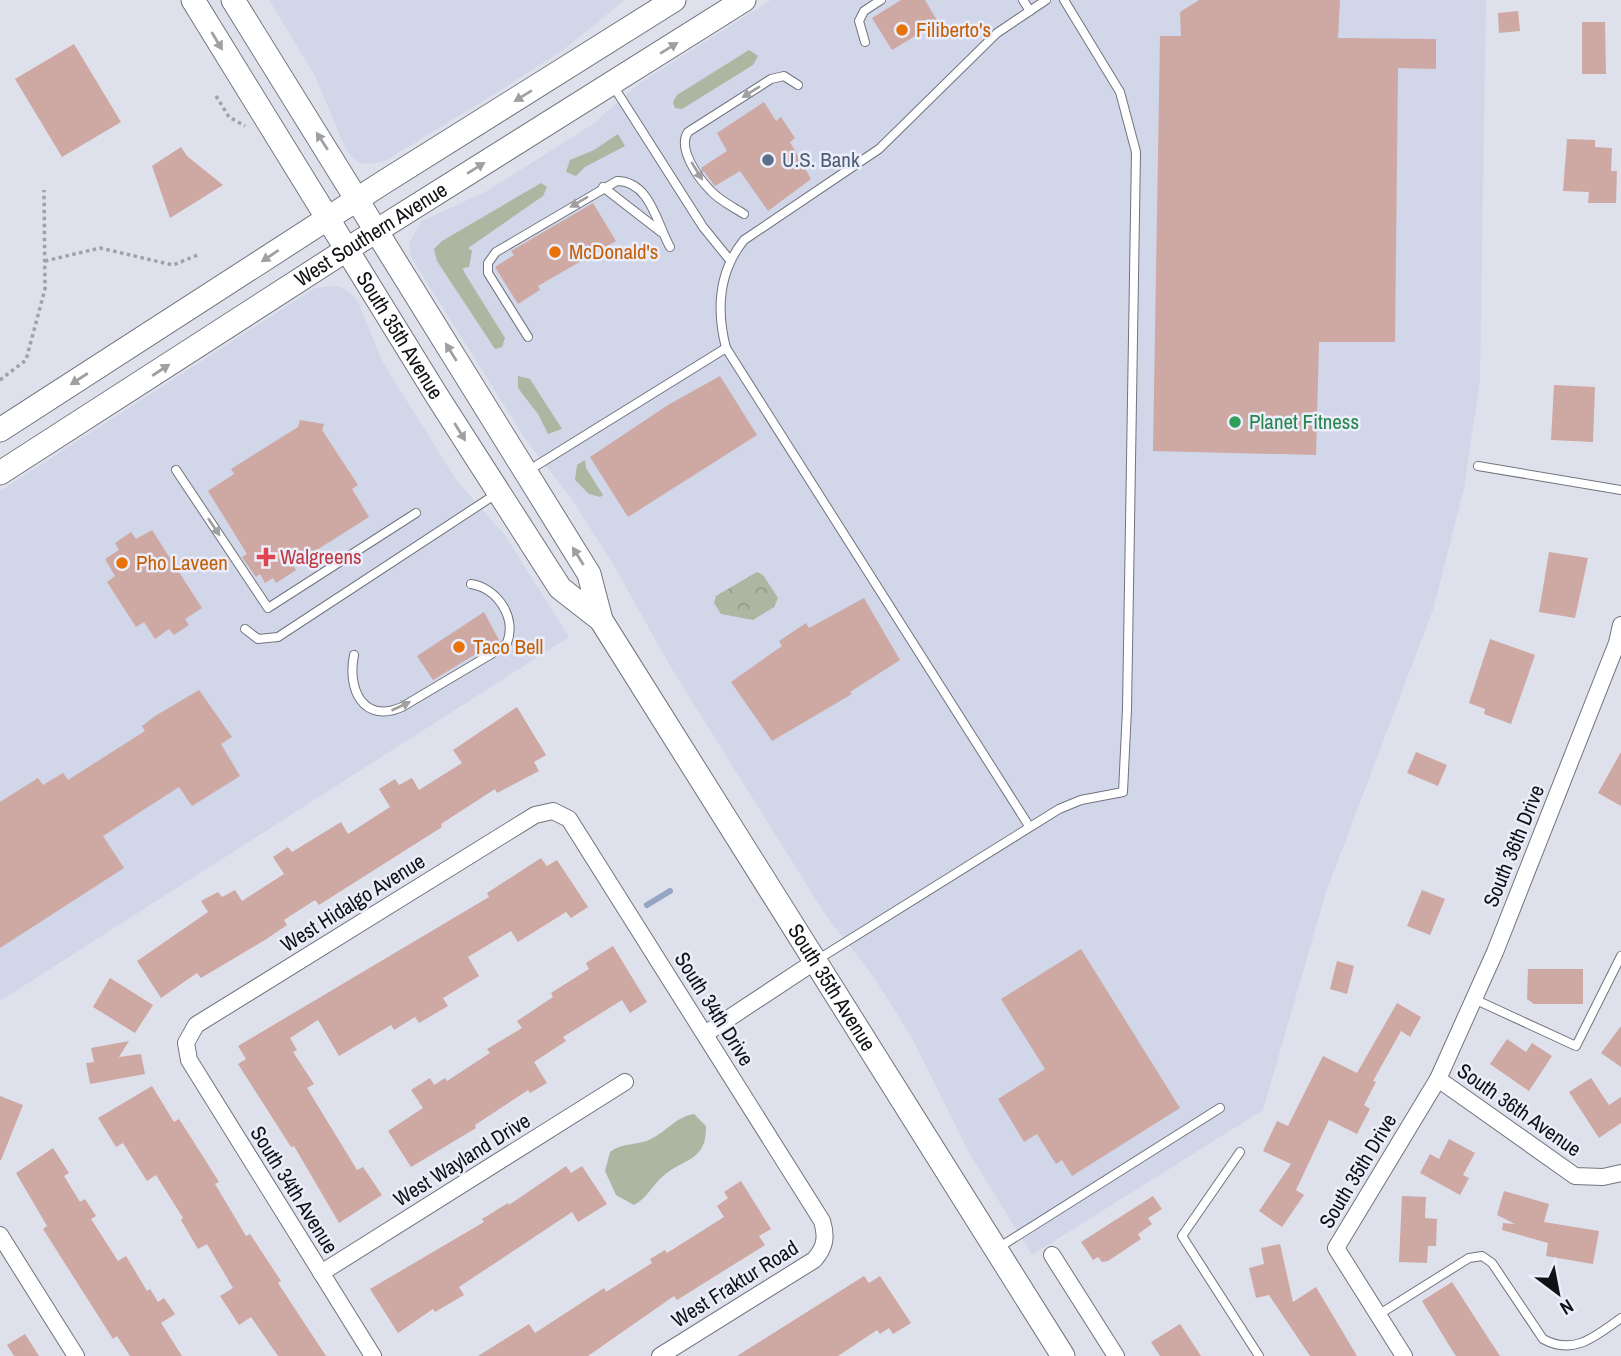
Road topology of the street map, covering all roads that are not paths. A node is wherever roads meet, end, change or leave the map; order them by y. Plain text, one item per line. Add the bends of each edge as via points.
1 (193, 0) edge
2 (233, 0) edge
3 (674, 0) edge
4 (744, 0) edge
5 (881, 0) edge
6 (1023, 0) edge
7 (1046, 0) edge
8 (1064, 0) edge
9 (1030, 11) junction
10 (865, 42) dead end
11 (611, 83) junction
12 (798, 85) dead end
13 (603, 187) junction
14 (357, 199) junction
15 (744, 214) dead end
16 (327, 218) junction
17 (377, 231) junction
18 (661, 232) junction
19 (670, 247) dead end
20 (346, 250) junction
21 (729, 258) junction
22 (528, 337) dead end
23 (726, 348) junction
24 (0, 430) edge
25 (1478, 466) dead end
26 (176, 470) dead end
27 (526, 472) junction
28 (0, 473) edge
29 (1621, 490) edge
30 (498, 493) junction
31 (416, 513) dead end
32 (471, 583) dead end
33 (601, 620) junction
34 (1621, 625) edge
35 (245, 629) dead end
36 (354, 655) dead end
37 (553, 811) joint
38 (1029, 826) junction
39 (1621, 956) edge
40 (817, 960) junction
41 (1474, 999) junction
42 (705, 1034) junction
43 (186, 1043) joint
44 (1438, 1079) junction
45 (625, 1082) dead end
46 (1220, 1108) dead end
47 (1240, 1152) dead end
48 (1621, 1174) edge
49 (0, 1235) edge
50 (825, 1241) joint
51 (996, 1248) junction
52 (1052, 1255) dead end
53 (321, 1273) junction
54 (1378, 1315) junction
55 (1621, 1318) edge
56 (76, 1356) edge
57 (373, 1356) edge
58 (660, 1356) edge
59 (1063, 1356) edge
60 (1116, 1356) edge
61 (1259, 1356) edge
62 (1404, 1356) edge

1 -> 16 main road, South 35th Avenue
14 -> 2 main road, South 35th Avenue
3 -> 14 main road, West Southern Avenue
11 -> 4 main road, West Southern Avenue
5 - 10 lane via 864,11 859,21
6 - 9 lane
7 - 9 lane
8 - 38 lane via 1120,92 1136,152 1125,771 1123,792 1081,800
9 - 21 lane via 980,49 879,149 754,232
17 -> 11 main road, West Southern Avenue
11 - 21 lane via 703,227
12 -> 15 lane via 784,76 771,79 683,139 684,149 711,192
13 - 18 lane
13 - 18 lane via 628,181 638,188 655,212
13 -> 22 lane via 496,252 488,263 499,294
14 - 16 main road, West Southern Avenue
14 - 17 main road, South 35th Avenue
16 - 20 main road, South 35th Avenue
16 -> 24 main road, West Southern Avenue
17 - 20 main road, West Southern Avenue
27 -> 17 main road, South 35th Avenue
18 - 19 lane
28 -> 20 main road, West Southern Avenue
20 -> 30 main road, South 35th Avenue
21 - 23 lane via 720,305
23 - 27 lane
23 - 38 lane
25 - 29 lane
26 -> 31 lane via 268,608
33 -> 27 main road, South 35th Avenue via 589,574
30 - 33 main road, South 35th Avenue via 560,588
30 - 35 lane via 278,637 258,639
36 -> 32 lane via 352,683 360,698 376,712 386,712 493,653 507,643 510,623 496,595
33 - 40 main road, South 35th Avenue
34 - 41 street, South 36th Drive
37 - 42 street, South 34th Drive via 569,819
37 - 43 street, West Hidalgo Avenue via 535,815 196,1025
38 - 40 lane
39 - 41 lane via 1576,1046
40 - 42 street
40 - 51 main road, South 35th Avenue
41 - 44 street, South 36th Drive
42 - 50 street, South 34th Drive via 822,1221
43 - 53 street, South 34th Avenue via 189,1060
44 - 48 street, South 36th Avenue via 1574,1176
44 - 54 street, South 35th Drive via 1336,1248
45 - 53 street, West Wayland Drive
46 - 51 lane
47 - 61 lane via 1182,1236
49 - 56 street
50 - 58 street, West Fraktur Road via 814,1260
51 - 59 main road, South 35th Avenue
52 - 60 street
53 - 57 street, South 34th Avenue
54 - 55 lane via 1469,1258 1482,1256 1492,1263 1543,1339 1553,1346 1566,1349 1584,1343
54 - 62 street, South 35th Drive

